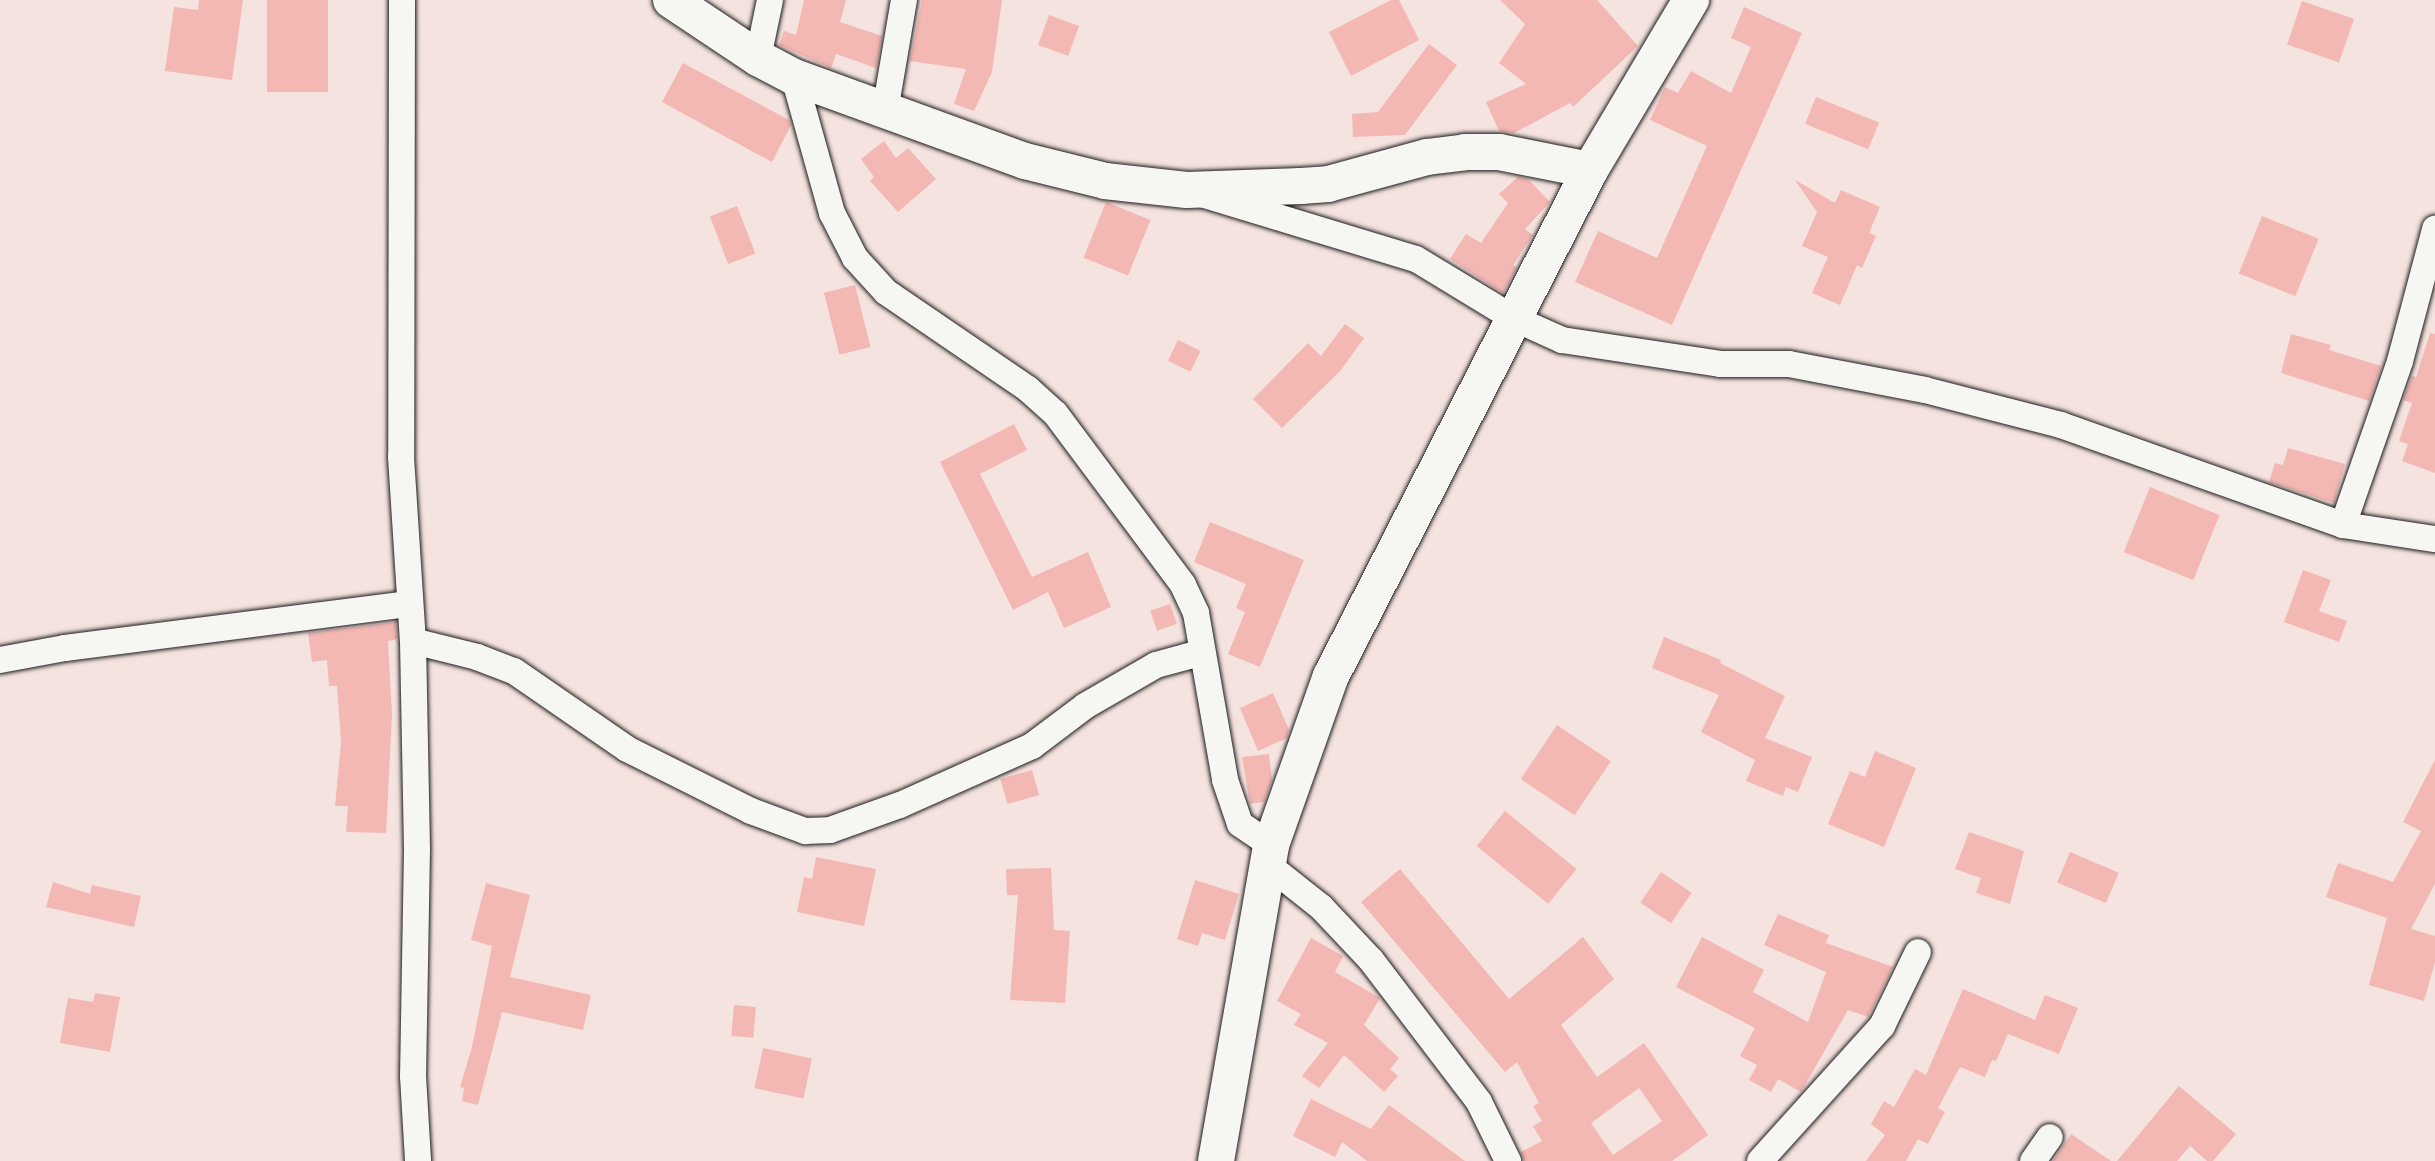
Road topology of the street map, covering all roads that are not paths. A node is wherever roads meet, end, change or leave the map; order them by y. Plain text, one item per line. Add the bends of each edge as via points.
1 (402, 0) edge
2 (671, 0) edge
3 (770, 0) edge
4 (904, 0) edge
5 (1691, 0) edge
6 (758, 58) junction
7 (794, 77) junction
8 (885, 111) junction
9 (1590, 170) junction
10 (1187, 190) junction
11 (2435, 229) edge
12 (1513, 318) junction
13 (2343, 525) junction
14 (2435, 539) edge
15 (409, 604) junction
16 (413, 641) junction
17 (1200, 653) junction
18 (0, 660) edge
19 (1270, 855) junction
20 (1918, 952) dead end
21 (2050, 1137) dead end
22 (418, 1161) edge
23 (1216, 1161) edge
24 (1508, 1161) edge
25 (1760, 1161) edge
26 (2033, 1161) edge

1 - 15 street via 401,441
2 - 6 street
3 - 6 street
4 - 8 street
5 - 9 street
6 - 7 street
7 - 8 street
7 - 17 street via 832,213 855,258 886,292 1055,413 1183,585 1196,613
8 - 10 street via 1025,161 1105,181
9 - 10 street via 1499,152 1465,152 1328,184
9 - 12 street
10 - 12 street via 1416,259
11 - 13 street via 2400,361
12 - 13 street via 1583,345 1720,364 1789,364 1976,401 2061,425
12 - 19 street via 1331,676
13 - 14 street
15 - 16 street
15 - 18 street
16 - 17 street via 514,671 627,749 751,811 805,831 844,825 966,776 1032,746 1085,706 1156,665
16 - 22 street via 413,1076
17 - 19 street via 1225,780 1240,824
19 - 23 street
19 - 24 street via 1371,960 1479,1102
20 - 25 street via 1882,1026
21 - 26 street

